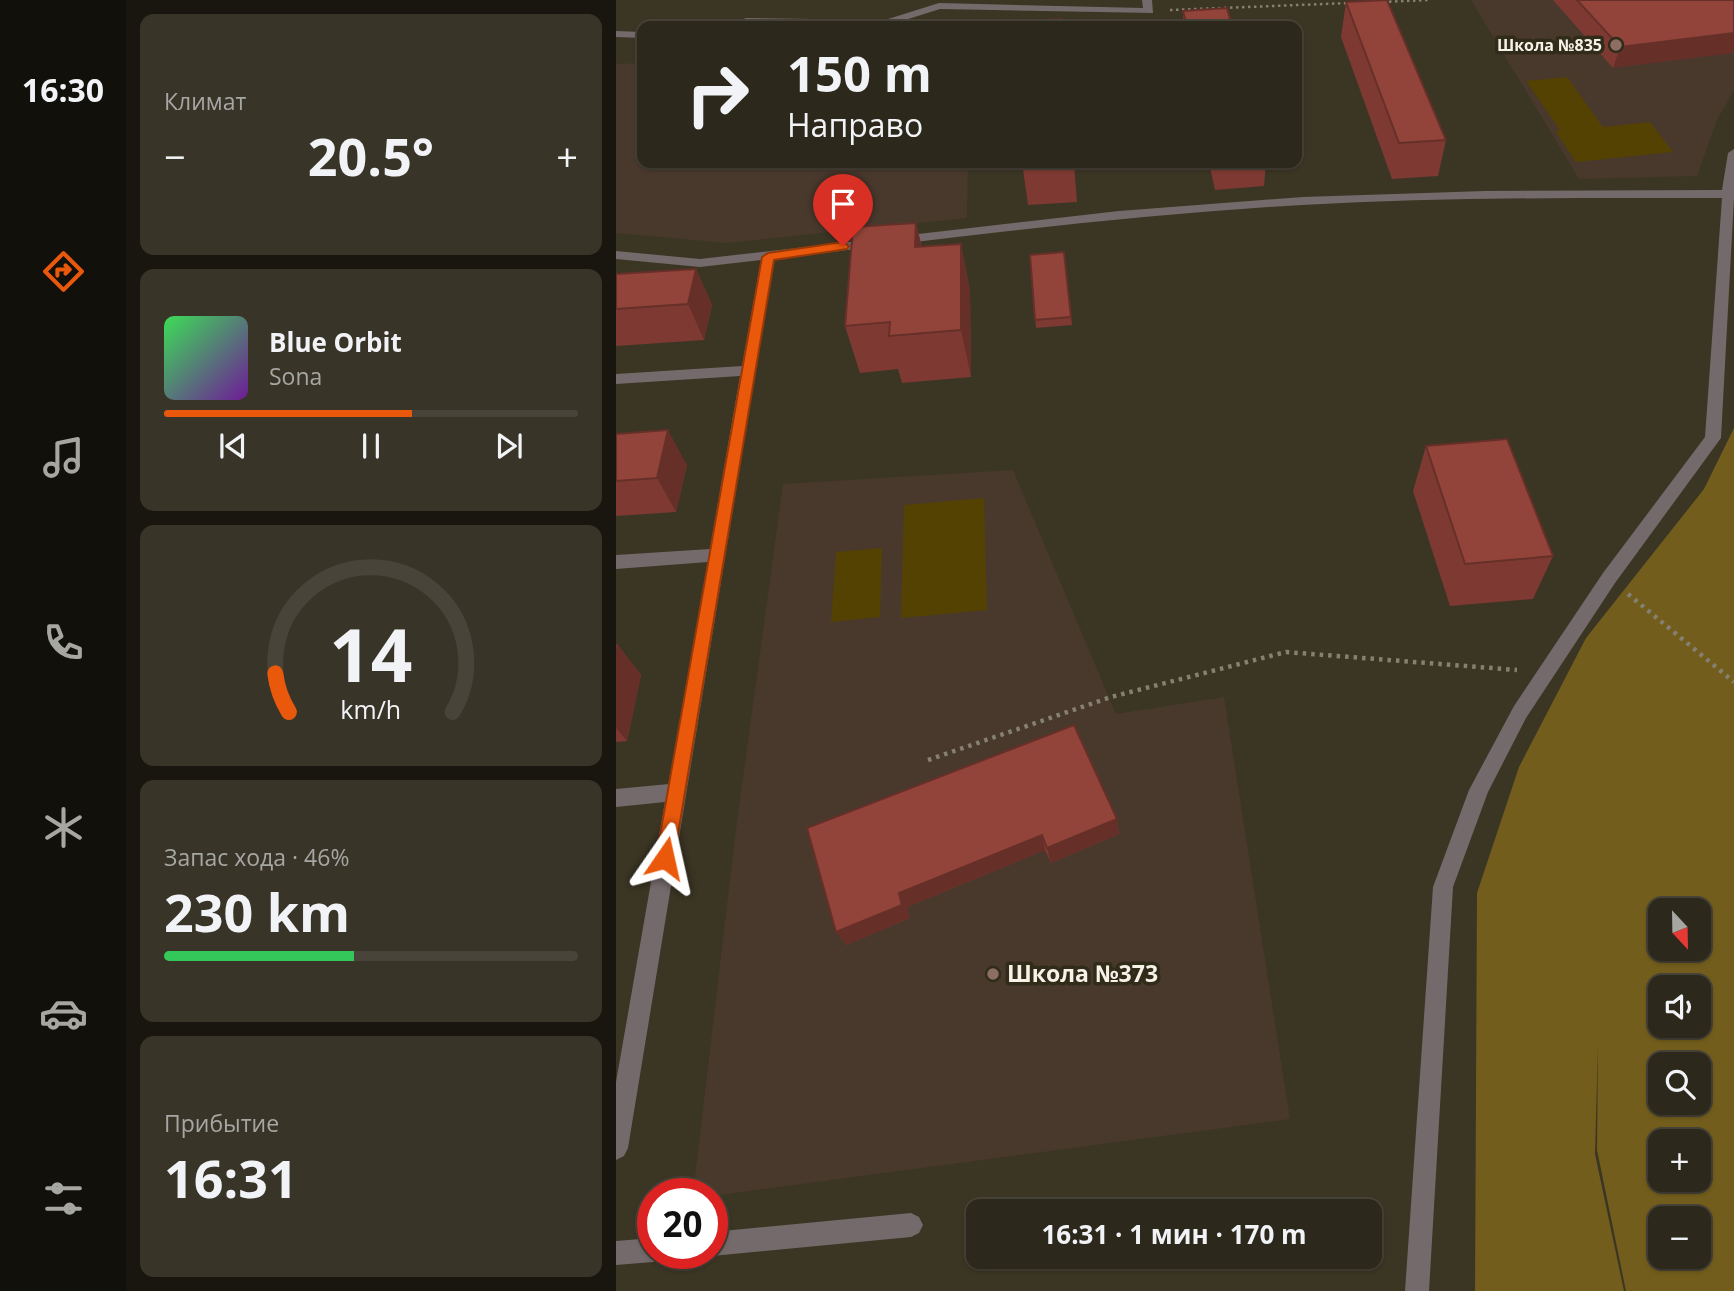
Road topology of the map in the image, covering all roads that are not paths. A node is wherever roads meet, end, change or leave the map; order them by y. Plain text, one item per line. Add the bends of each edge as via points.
1 (939, 3) edge
2 (1148, 6) edge
3 (891, 21) edge
4 (616, 34) edge
5 (637, 35) edge
6 (1734, 153) edge
7 (1728, 194) junction
8 (616, 255) edge
9 (768, 257) junction
10 (749, 371) junction
11 (616, 379) edge
12 (717, 555) junction
13 (616, 562) edge
14 (677, 792) junction
15 (616, 798) edge
16 (619, 1118) edge
17 (616, 1148) edge
18 (911, 1225) dead end
19 (728, 1242) edge
20 (637, 1251) edge
21 (616, 1253) edge
22 (1417, 1291) edge

1 - 2 street
1 - 3 street
4 - 5 street
6 - 7 street
7 - 9 street via 1303,201 1119,215
7 - 22 street via 1713,438 1609,578 1520,712 1479,790 1443,887
8 - 9 street via 700,263
9 - 10 street
10 - 11 street
10 - 12 street
12 - 13 street
12 - 14 street
14 - 15 street
14 - 16 street
16 - 17 street
18 - 19 street
20 - 21 street

